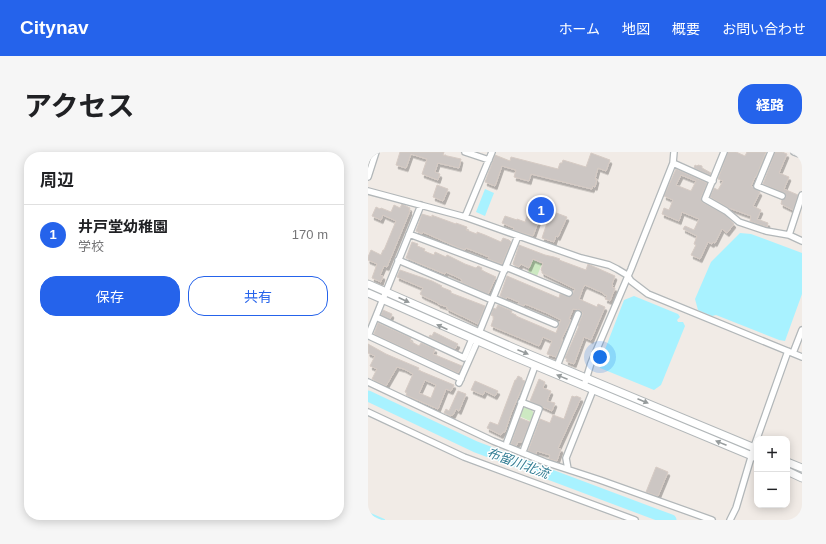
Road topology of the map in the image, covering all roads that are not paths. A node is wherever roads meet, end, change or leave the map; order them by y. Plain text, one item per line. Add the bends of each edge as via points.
1 (376, 152) edge
2 (466, 152) edge
3 (492, 152) edge
4 (674, 152) edge
5 (724, 152) edge
6 (771, 152) edge
7 (794, 152) edge
8 (802, 155) edge
9 (488, 160) junction
10 (673, 163) junction
11 (368, 177) edge
12 (713, 181) junction
13 (368, 191) edge
14 (802, 195) edge
15 (782, 196) dead end
16 (800, 204) edge
17 (421, 205) junction
18 (465, 217) junction
19 (409, 234) junction
20 (789, 235) junction
21 (518, 236) junction
22 (802, 241) edge
23 (398, 260) junction
24 (505, 268) junction
25 (627, 275) junction
26 (368, 284) edge
27 (385, 292) junction
28 (569, 293) dead end
29 (368, 294) edge
30 (493, 299) junction
31 (383, 300) junction
32 (578, 314) dead end
33 (376, 317) junction
34 (555, 324) dead end
35 (802, 330) edge
36 (479, 333) junction
37 (370, 337) edge
38 (475, 341) junction
39 (790, 352) junction
40 (802, 358) edge
41 (535, 366) junction
42 (557, 366) junction
43 (586, 378) junction
44 (368, 382) edge
45 (584, 386) junction
46 (593, 390) junction
47 (521, 402) junction
48 (368, 412) edge
49 (759, 436) edge
50 (507, 442) dead end
51 (754, 448) edge
52 (524, 449) dead end
53 (754, 457) edge
54 (790, 463) edge
55 (802, 468) edge
56 (568, 469) junction
57 (789, 472) edge
58 (802, 478) edge
59 (635, 520) edge
60 (712, 520) edge
61 (730, 520) edge

1 - 11 street
2 - 9 street
3 - 9 street
4 - 10 street
5 - 12 street
6 - 15 street via 758,186
7 - 8 street
9 - 18 street
10 - 12 street
10 - 25 street
12 - 20 street via 705,199 726,210 739,222
13 - 17 street
14 - 16 street
16 - 20 street
17 - 18 street
17 - 19 street
18 - 21 street
19 - 23 street
19 - 24 street
20 - 22 street
21 - 24 street
21 - 25 street via 609,265
23 - 27 street
23 - 30 street
24 - 28 street
24 - 30 street
25 - 39 street via 648,294
25 - 43 street
26 - 27 street
27 - 31 street
27 -> 36 street
29 - 31 street
30 - 34 street
30 - 36 street
31 - 33 street
38 -> 31 street
32 - 42 street
33 - 37 street
33 - 38 street via 464,358
35 - 39 street
36 -> 42 street
37 - 38 street via 460,381
38 - 41 street
39 - 40 street
39 - 49 street
45 -> 41 street
41 - 47 street
42 - 43 street
43 - 45 street
43 -> 51 street
44 - 56 street via 493,441
45 - 46 street
53 -> 46 street
46 - 56 street via 566,458
47 - 50 street
47 - 52 street via 539,409
48 - 59 street via 464,457
53 - 61 street
54 - 55 street
56 - 60 street
57 - 58 street

